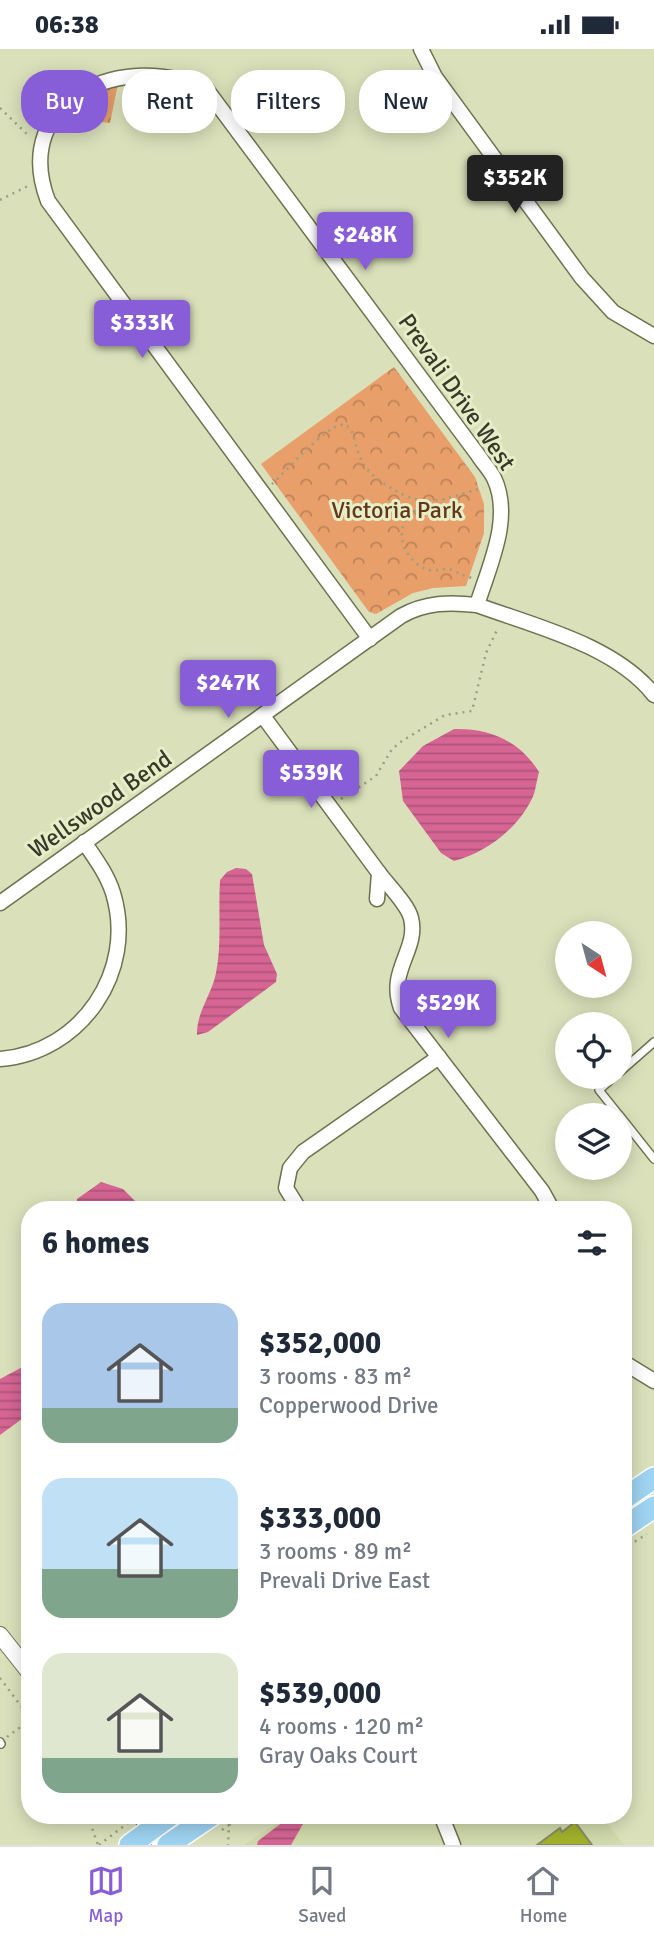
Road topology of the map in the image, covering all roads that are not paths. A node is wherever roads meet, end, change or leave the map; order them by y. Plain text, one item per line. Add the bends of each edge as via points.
1 (421, 49) edge
2 (142, 61) dead end
3 (118, 64) dead end
4 (654, 336) edge
5 (477, 605) junction
6 (370, 639) junction
7 (654, 695) edge
8 (263, 716) junction
9 (84, 842) junction
10 (379, 873) junction
11 (377, 899) dead end
12 (0, 903) edge
13 (654, 1042) edge
14 (439, 1057) junction
15 (0, 1059) edge
16 (632, 1061) edge
17 (600, 1089) edge
18 (609, 1103) edge
19 (632, 1131) edge
20 (654, 1159) edge
21 (294, 1201) edge
22 (548, 1201) edge
23 (632, 1367) edge
24 (654, 1381) edge
25 (654, 1478) edge
26 (632, 1493) edge
27 (654, 1507) edge
28 (632, 1522) edge
29 (0, 1635) edge
30 (21, 1662) edge
31 (219, 1824) edge
32 (445, 1824) edge
33 (151, 1832) edge
34 (130, 1845) edge
35 (453, 1845) edge

1 - 4 street via 435,76 582,278 613,312
2 - 5 street, Prevali Drive West via 180,71 212,96 494,478 501,525
3 - 6 street via 79,81 57,103 44,129 40,167 48,201
5 - 6 street, Wellswood Bend via 424,605
5 - 7 street, Wellswood Bend via 595,649
6 - 8 street, Wellswood Bend
8 - 9 street, Wellswood Bend
8 - 10 street
9 - 12 street, Wellswood Bend
9 - 15 street via 108,880 118,914 118,946 108,983 88,1015 63,1037 31,1053
10 - 11 street
10 - 14 street via 411,916 412,937 396,995
13 - 16 lane
14 - 21 street via 303,1152 290,1168 286,1188
14 - 22 street
17 - 18 lane
19 - 20 lane
23 - 24 street
25 - 26 main road
27 - 28 main road
29 - 30 street
31 - 33 main road
32 - 35 street
33 - 34 main road

